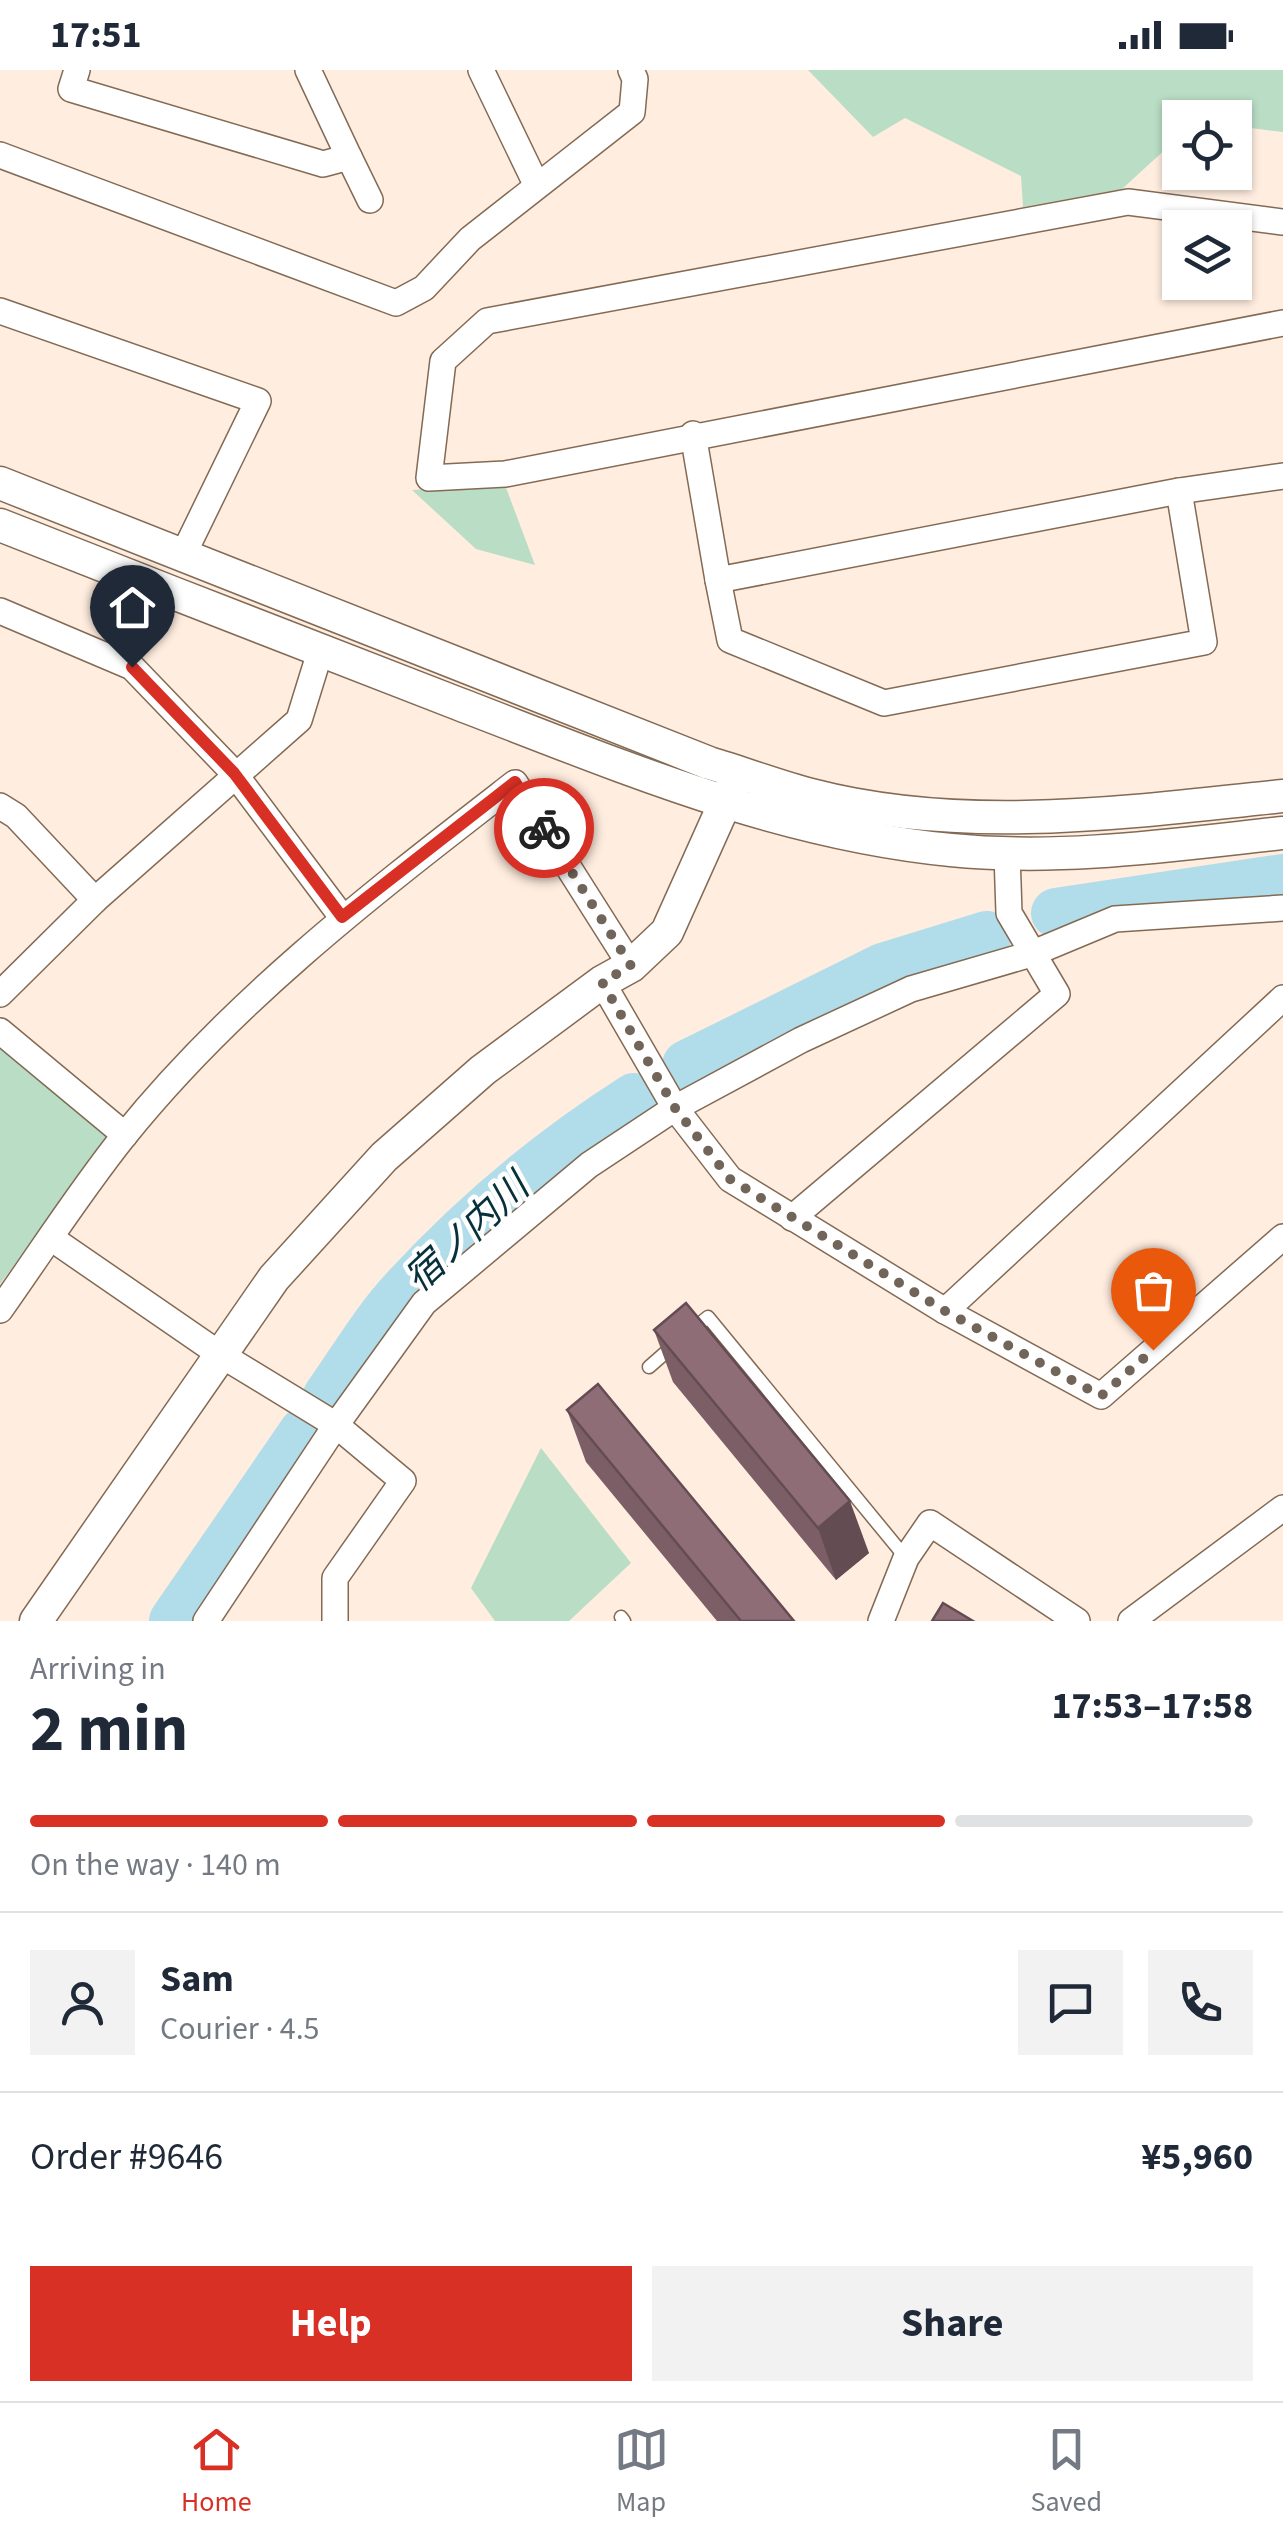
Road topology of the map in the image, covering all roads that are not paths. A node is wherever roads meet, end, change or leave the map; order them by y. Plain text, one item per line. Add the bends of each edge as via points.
1 (77, 70) edge
2 (308, 70) edge
3 (481, 70) edge
4 (631, 70) edge
5 (0, 155) edge
6 (349, 157) junction
7 (536, 184) junction
8 (370, 200) dead end
9 (1283, 222) edge
10 (0, 310) edge
11 (1283, 323) edge
12 (694, 434) junction
13 (1283, 476) edge
14 (0, 483) edge
15 (1179, 491) junction
16 (0, 525) edge
17 (184, 555) junction
18 (718, 580) junction
19 (0, 611) edge
20 (320, 652) junction
21 (739, 772) junction
22 (234, 773) junction
23 (1283, 796) edge
24 (726, 804) junction
25 (0, 806) edge
26 (1283, 833) edge
27 (1008, 854) junction
28 (95, 900) junction
29 (1278, 915) edge
30 (342, 917) junction
31 (1031, 954) junction
32 (616, 974) junction
33 (0, 994) edge
34 (1283, 998) edge
35 (0, 1032) edge
36 (675, 1108) junction
37 (125, 1134) junction
38 (792, 1218) junction
39 (1283, 1236) edge
40 (51, 1238) junction
41 (0, 1310) edge
42 (945, 1311) junction
43 (218, 1353) junction
44 (649, 1367) dead end
45 (336, 1424) junction
46 (1283, 1508) edge
47 (906, 1558) junction
48 (36, 1621) edge
49 (206, 1621) edge
50 (335, 1621) edge
51 (881, 1621) edge
52 (1077, 1621) edge
53 (1131, 1621) edge

1 - 6 street via 71,88 323,164
2 - 6 street
3 - 7 street
4 - 7 street via 632,112
5 - 7 street via 396,303 424,288
6 - 8 street
9 - 12 street via 1128,202 486,320 443,362 429,478 505,474
10 - 17 street via 258,401
11 - 12 street
12 - 18 street
13 - 15 street
14 - 17 street
15 - 18 street
15 - 18 street via 1204,642 884,703 730,640
16 - 20 street
17 - 21 street
19 - 22 street via 132,667
20 - 22 street via 299,720
20 - 24 street
21 - 23 street via 812,796 898,810 1020,817
21 - 24 street
22 - 28 street
22 - 30 street
24 - 27 street via 879,841
24 - 32 street via 667,932
25 - 28 street
26 - 27 street via 1094,853
27 - 31 street via 1009,913
28 - 33 street
29 - 31 street via 1115,919
30 - 32 street via 515,782
30 - 37 street via 228,1023
31 - 36 street via 912,989
31 - 38 street via 1057,994
32 - 36 street
32 - 43 street via 483,1070 384,1157 274,1278
34 - 42 street
35 - 37 street
36 - 38 street via 730,1179
36 - 45 street via 589,1165 424,1302
37 - 40 street
38 - 42 street
39 - 42 street via 1101,1396
40 - 41 street
40 - 43 street
43 - 45 street
43 - 48 street
44 - 47 lane via 708,1317
45 - 49 street
45 - 50 street via 403,1481 335,1578
46 - 53 street
47 - 51 street
47 - 52 street via 930,1524

